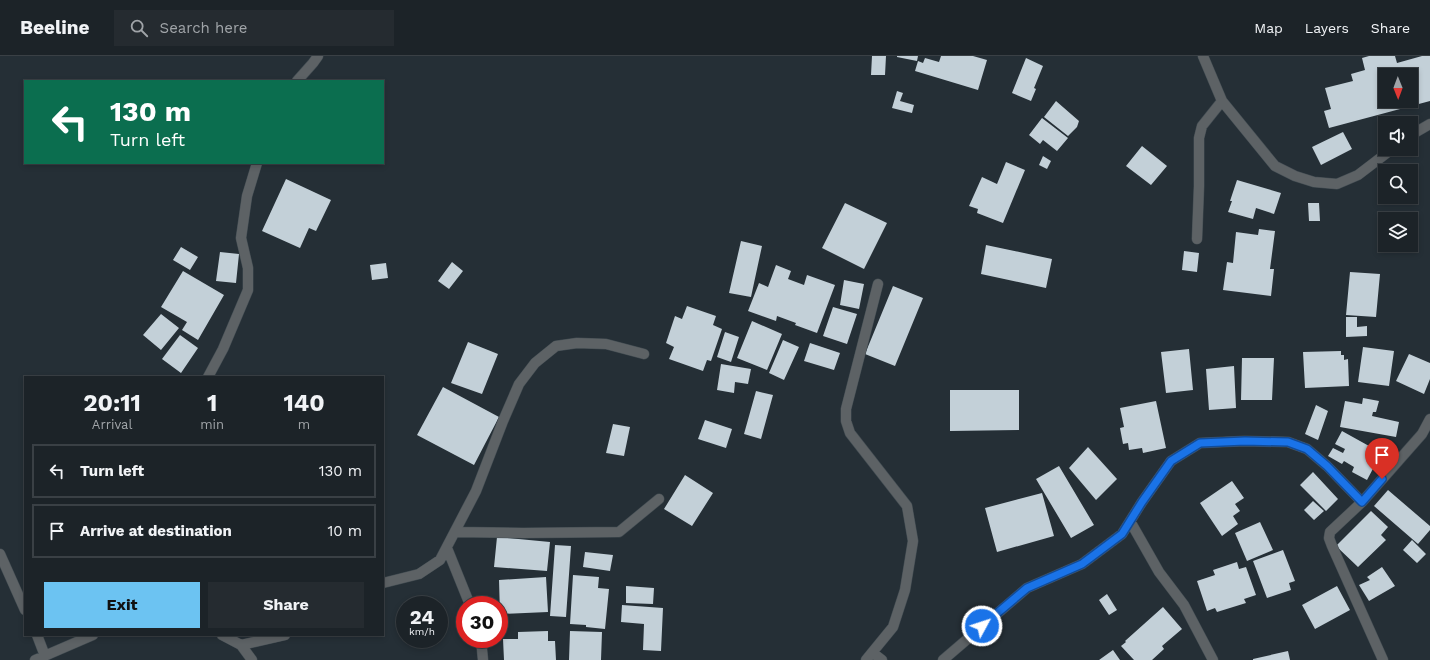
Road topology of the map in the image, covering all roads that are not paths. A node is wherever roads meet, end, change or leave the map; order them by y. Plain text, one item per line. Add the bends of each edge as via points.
1 (318, 56) edge
2 (1203, 56) edge
3 (299, 80) edge
4 (1222, 102) junction
5 (1430, 124) edge
6 (1418, 131) edge
7 (1383, 156) edge
8 (257, 164) edge
9 (1197, 239) dead end
10 (878, 284) dead end
11 (644, 354) dead end
12 (209, 376) edge
13 (1430, 419) edge
14 (659, 499) dead end
15 (1362, 502) junction
16 (1130, 522) junction
17 (456, 532) junction
18 (447, 548) junction
19 (0, 554) edge
20 (384, 583) edge
21 (466, 596) edge
22 (24, 608) edge
23 (36, 636) edge
24 (91, 636) edge
25 (224, 636) edge
26 (282, 636) edge
27 (241, 645) junction
28 (482, 648) edge
29 (45, 656) junction
30 (870, 656) edge
31 (35, 660) edge
32 (252, 660) edge
33 (483, 660) edge
34 (882, 660) edge
35 (943, 660) edge
36 (1213, 660) edge
37 (1383, 660) edge

1 - 3 street
2 - 4 street
4 - 7 street via 1275,166 1295,176 1314,182 1337,184 1358,176
4 - 9 street via 1202,126 1199,138
5 - 6 street
8 - 12 street via 247,196 241,238 248,268 248,290
10 - 30 street via 848,401 846,421 850,433 907,506 913,541 905,590 893,627
11 - 17 street via 606,344 577,343 556,346 535,363 519,384 476,491
13 - 15 street via 1422,434
14 - 17 street via 619,532
15 - 16 street via 1307,449 1288,442 1200,443 1171,461
15 - 37 street via 1330,532 1329,538
16 - 35 street via 1122,534 1082,564 1027,588
16 - 36 street via 1159,572 1184,605
17 - 18 street
18 - 20 street via 440,560 418,574
18 - 21 street
19 - 22 street
23 - 29 street
24 - 29 street
25 - 27 street
26 - 27 street
27 - 32 street
28 - 33 street
29 - 31 street
30 - 34 street

